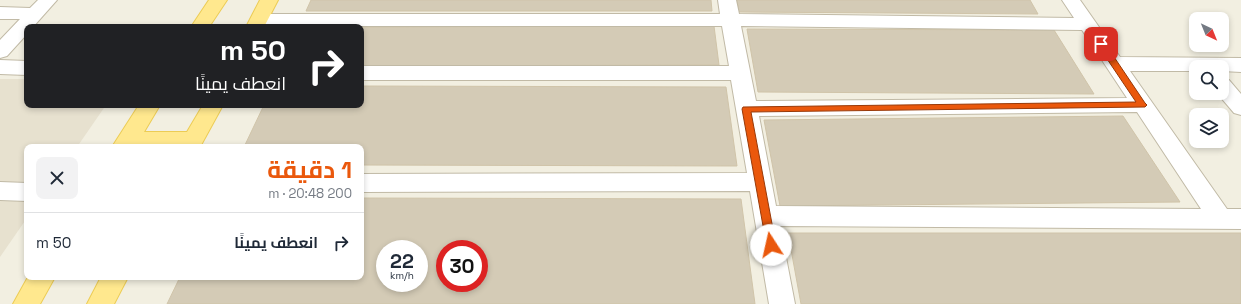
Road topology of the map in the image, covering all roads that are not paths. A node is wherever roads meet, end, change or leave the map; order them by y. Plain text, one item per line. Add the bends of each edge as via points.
1 (48, 0) edge
2 (218, 0) edge
3 (269, 0) edge
4 (1071, 0) edge
5 (728, 10) edge
6 (0, 13) edge
7 (35, 14) junction
8 (26, 24) edge
9 (202, 24) edge
10 (257, 24) edge
11 (1088, 24) junction
12 (24, 26) edge
13 (0, 52) edge
14 (1115, 64) junction
15 (1229, 65) edge
16 (1241, 65) edge
17 (1189, 66) edge
18 (0, 67) edge
19 (24, 68) edge
20 (364, 73) edge
21 (740, 73) junction
22 (1229, 93) edge
23 (1142, 105) junction
24 (148, 108) edge
25 (211, 108) edge
26 (1241, 108) edge
27 (746, 109) junction
28 (191, 143) edge
29 (125, 144) edge
30 (760, 182) junction
31 (364, 183) edge
32 (0, 191) edge
33 (24, 192) edge
34 (766, 216) junction
35 (1231, 219) edge
36 (40, 280) edge
37 (113, 280) edge
38 (26, 304) edge
39 (100, 304) edge
40 (782, 304) edge

1 - 7 street
2 - 9 main road
3 - 10 main road
4 - 11 street
5 - 10 street
5 - 11 street
5 - 21 street
6 - 7 street
7 - 8 street
11 - 14 street
12 - 13 street
14 - 17 street
14 - 23 street
15 - 16 street
18 - 19 street
20 - 21 street
21 - 27 street
22 - 26 street
23 - 27 street
23 - 35 street
24 - 29 main road
25 - 28 main road
27 - 30 street
28 - 29 main road
30 - 31 street
30 - 34 street
32 - 33 street
34 - 35 street
34 - 40 street
36 - 38 main road
37 - 39 main road

